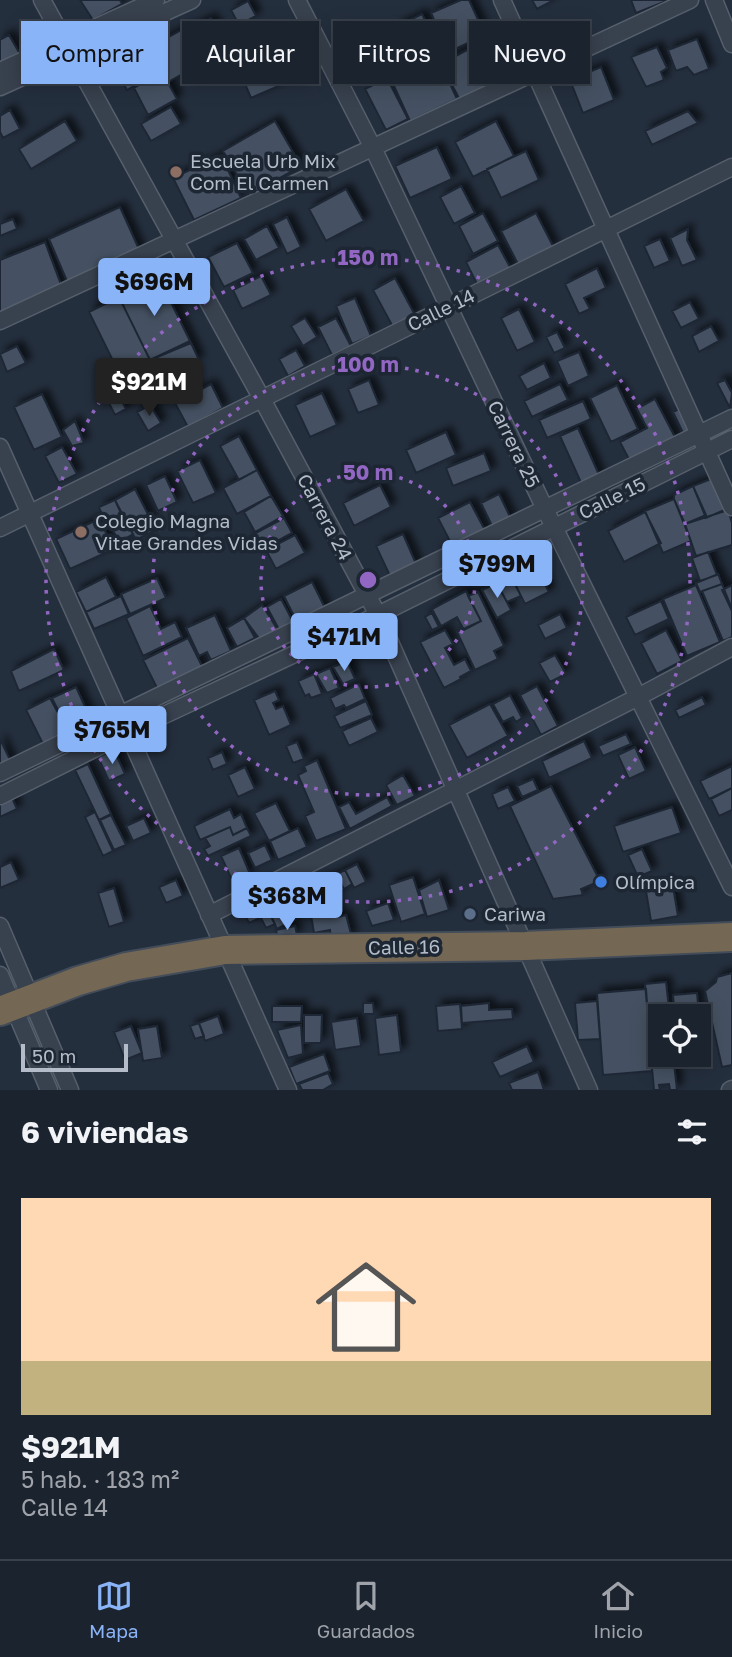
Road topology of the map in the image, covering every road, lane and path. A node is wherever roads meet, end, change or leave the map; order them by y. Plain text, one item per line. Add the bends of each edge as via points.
1 (42, 0) edge
2 (156, 0) edge
3 (192, 0) edge
4 (297, 0) edge
5 (502, 0) edge
6 (691, 0) edge
7 (714, 0) edge
8 (53, 21) edge
9 (118, 21) edge
10 (138, 21) edge
11 (511, 21) edge
12 (732, 44) edge
13 (590, 47) edge
14 (21, 64) edge
15 (0, 71) edge
16 (21, 76) edge
17 (88, 84) edge
18 (510, 84) edge
19 (539, 84) edge
20 (0, 88) edge
21 (373, 148) junction
22 (732, 167) edge
23 (606, 229) junction
24 (174, 241) junction
25 (448, 307) junction
26 (0, 321) edge
27 (262, 399) junction
28 (732, 418) edge
29 (700, 434) junction
30 (732, 439) edge
31 (0, 447) edge
32 (708, 452) junction
33 (732, 507) edge
34 (545, 509) junction
35 (30, 513) junction
36 (554, 527) junction
37 (0, 528) edge
38 (367, 595) junction
39 (377, 615) junction
40 (732, 647) edge
41 (640, 696) junction
42 (120, 714) junction
43 (128, 732) junction
44 (0, 773) edge
45 (455, 789) junction
46 (0, 796) edge
47 (731, 880) edge
48 (209, 915) junction
49 (0, 926) edge
50 (732, 937) edge
51 (525, 946) junction
52 (225, 950) junction
53 (0, 975) edge
54 (15, 1004) edge
55 (50, 1090) edge
56 (70, 1090) edge
57 (288, 1090) edge
58 (589, 1090) edge

1 - 8 street, Carrera 24
2 - 9 street
3 - 10 street
4 - 21 street, Carrera 25
5 - 11 street
6 - 13 street
7 - 12 street
14 - 15 street
16 - 20 street
17 - 24 street, Carrera 24
18 - 21 street
19 - 23 street
21 - 24 street
21 - 25 street, Carrera 25
22 - 23 street, Calle 14
23 - 25 street, Calle 14
23 - 29 street
24 - 26 street
24 - 27 street, Carrera 24
25 - 27 street, Calle 14
25 - 34 street, Carrera 25
27 - 35 street, Calle 14
27 - 38 street, Carrera 24
28 - 29 street, Calle 15
29 - 32 street
29 - 34 street, Calle 15
30 - 32 street, Calle 15
31 - 35 street
32 - 33 street
32 - 36 street, Calle 15
34 - 36 street, Carrera 25
34 - 38 street, Calle 15
35 - 37 street, Calle 14
35 - 42 street
36 - 39 street, Calle 15
36 - 41 street, Carrera 25
38 - 39 street, Carrera 24
38 - 42 street, Calle 15
39 - 43 street, Calle 15
39 - 45 street, Carrera 24
40 - 41 street
41 - 45 street
41 - 47 street, Carrera 25
42 - 43 street
42 - 44 street, Calle 15
43 - 46 street, Calle 15
43 - 48 street
45 - 48 street
45 - 51 street, Carrera 24
48 - 52 street
49 - 54 street
50 - 51 highway, Calle 16
51 - 52 highway, Calle 16
51 - 58 street, Carrera 24
52 - 54 highway, Calle 16 via 127,967
52 - 57 street
53 - 54 street
54 - 55 street
54 - 56 street

